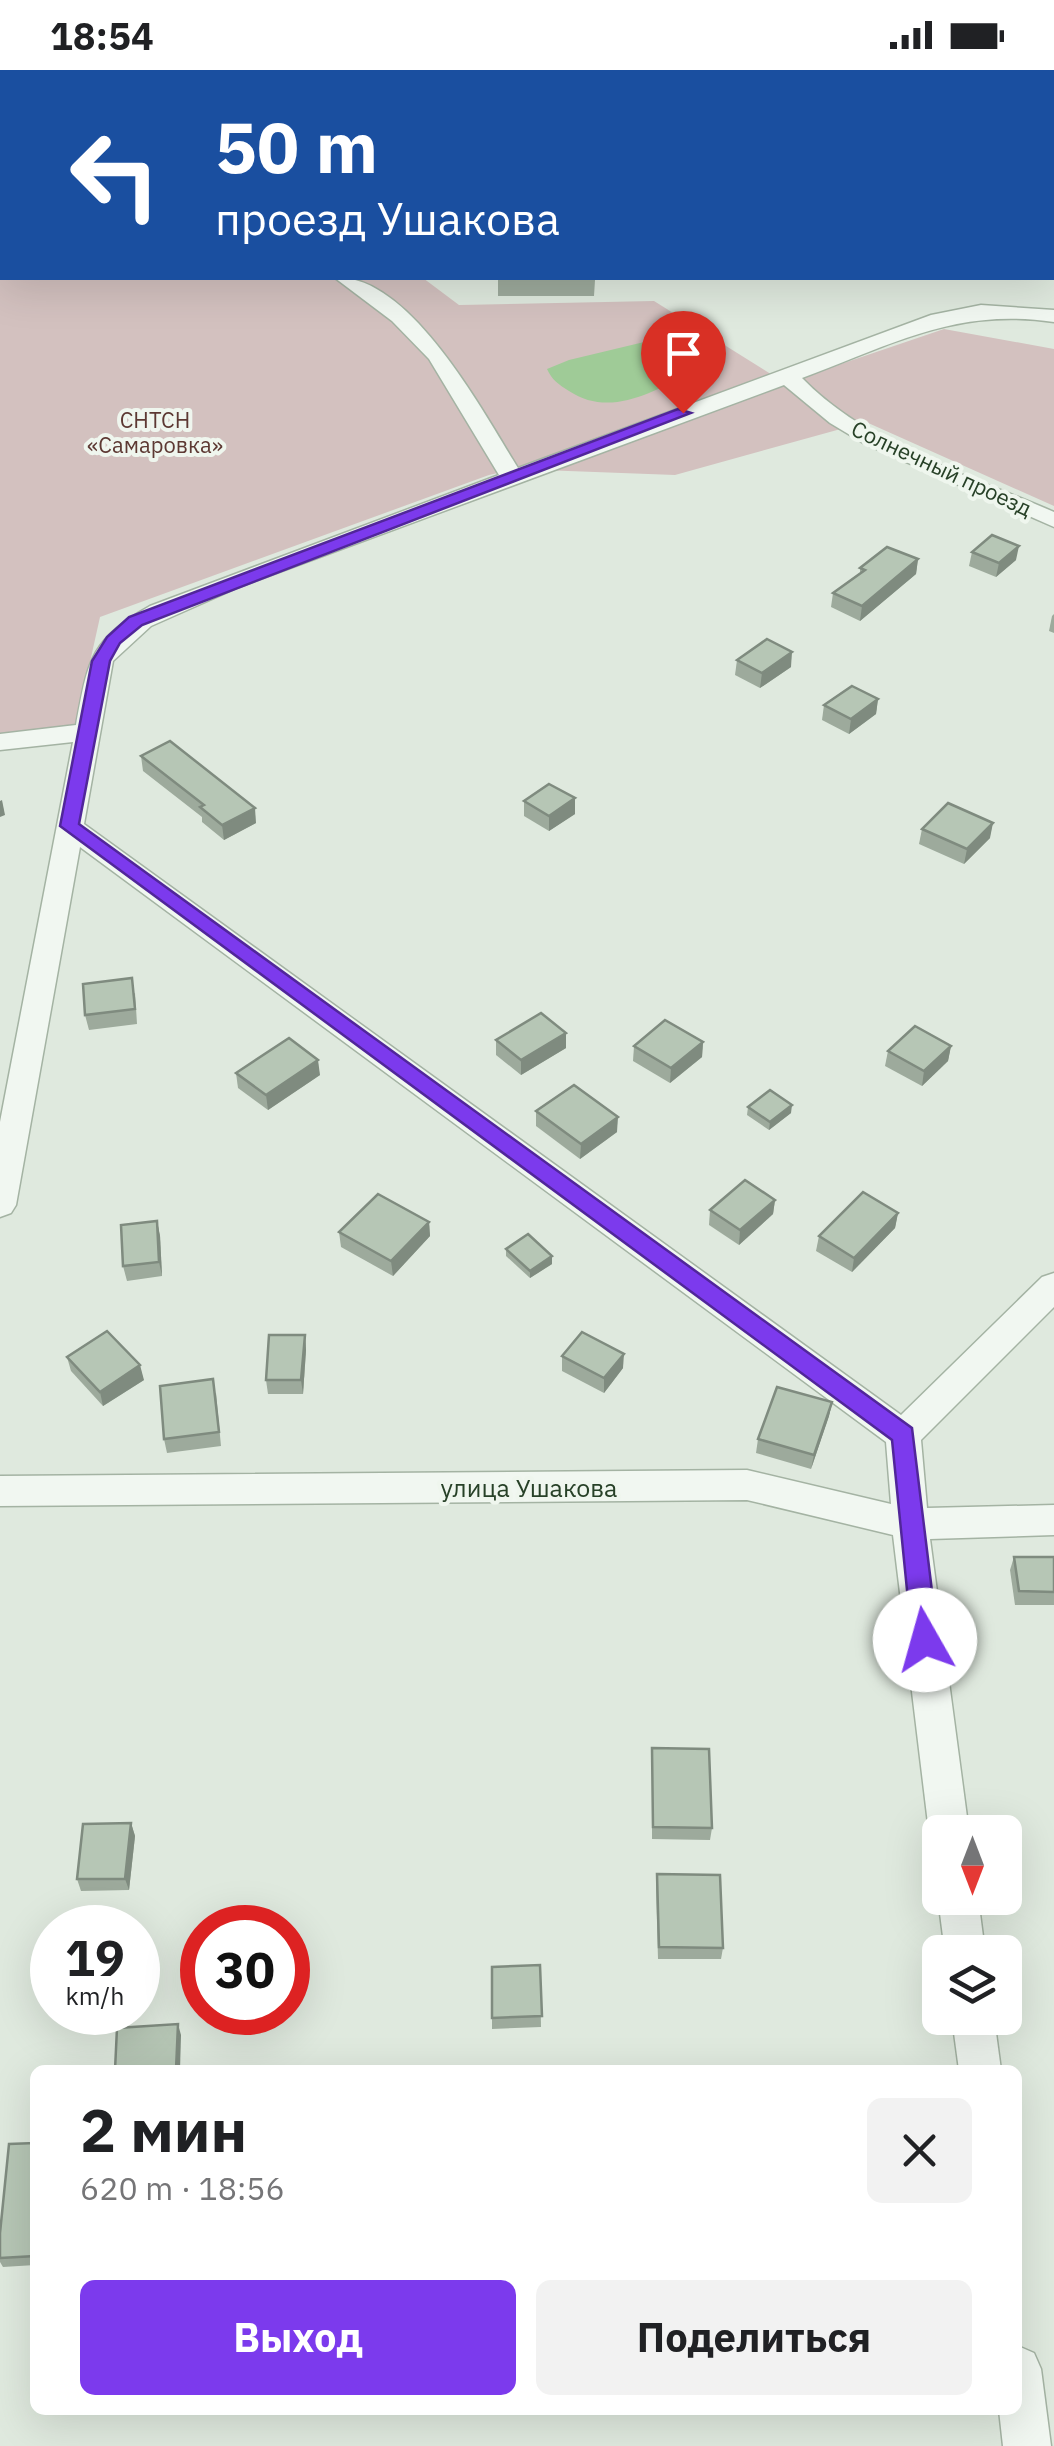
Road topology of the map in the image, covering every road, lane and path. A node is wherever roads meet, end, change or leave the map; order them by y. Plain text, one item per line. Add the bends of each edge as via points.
1 (348, 280) edge
2 (1054, 316) edge
3 (786, 374) junction
4 (512, 477) junction
5 (1054, 520) edge
6 (86, 732) junction
7 (0, 742) edge
8 (69, 826) junction
9 (0, 1205) edge
10 (1054, 1286) edge
11 (904, 1435) junction
12 (0, 1490) edge
13 (1054, 1520) edge
14 (910, 1524) junction
15 (947, 1815) edge
16 (975, 2035) edge
17 (979, 2065) edge
18 (1022, 2403) edge
19 (1027, 2446) edge

1 - 4 street via 438,355
2 - 3 street via 1001,308 940,316
3 - 4 street
3 - 5 street, Солнечный проезд via 857,432
4 - 6 street via 136,621 101,661
6 - 7 street
6 - 8 street
8 - 9 street
8 - 11 street
10 - 11 street
11 - 14 street
12 - 14 street, улица Ушакова via 747,1485
13 - 14 street, улица Ушакова
14 - 15 street
16 - 17 street
18 - 19 street

